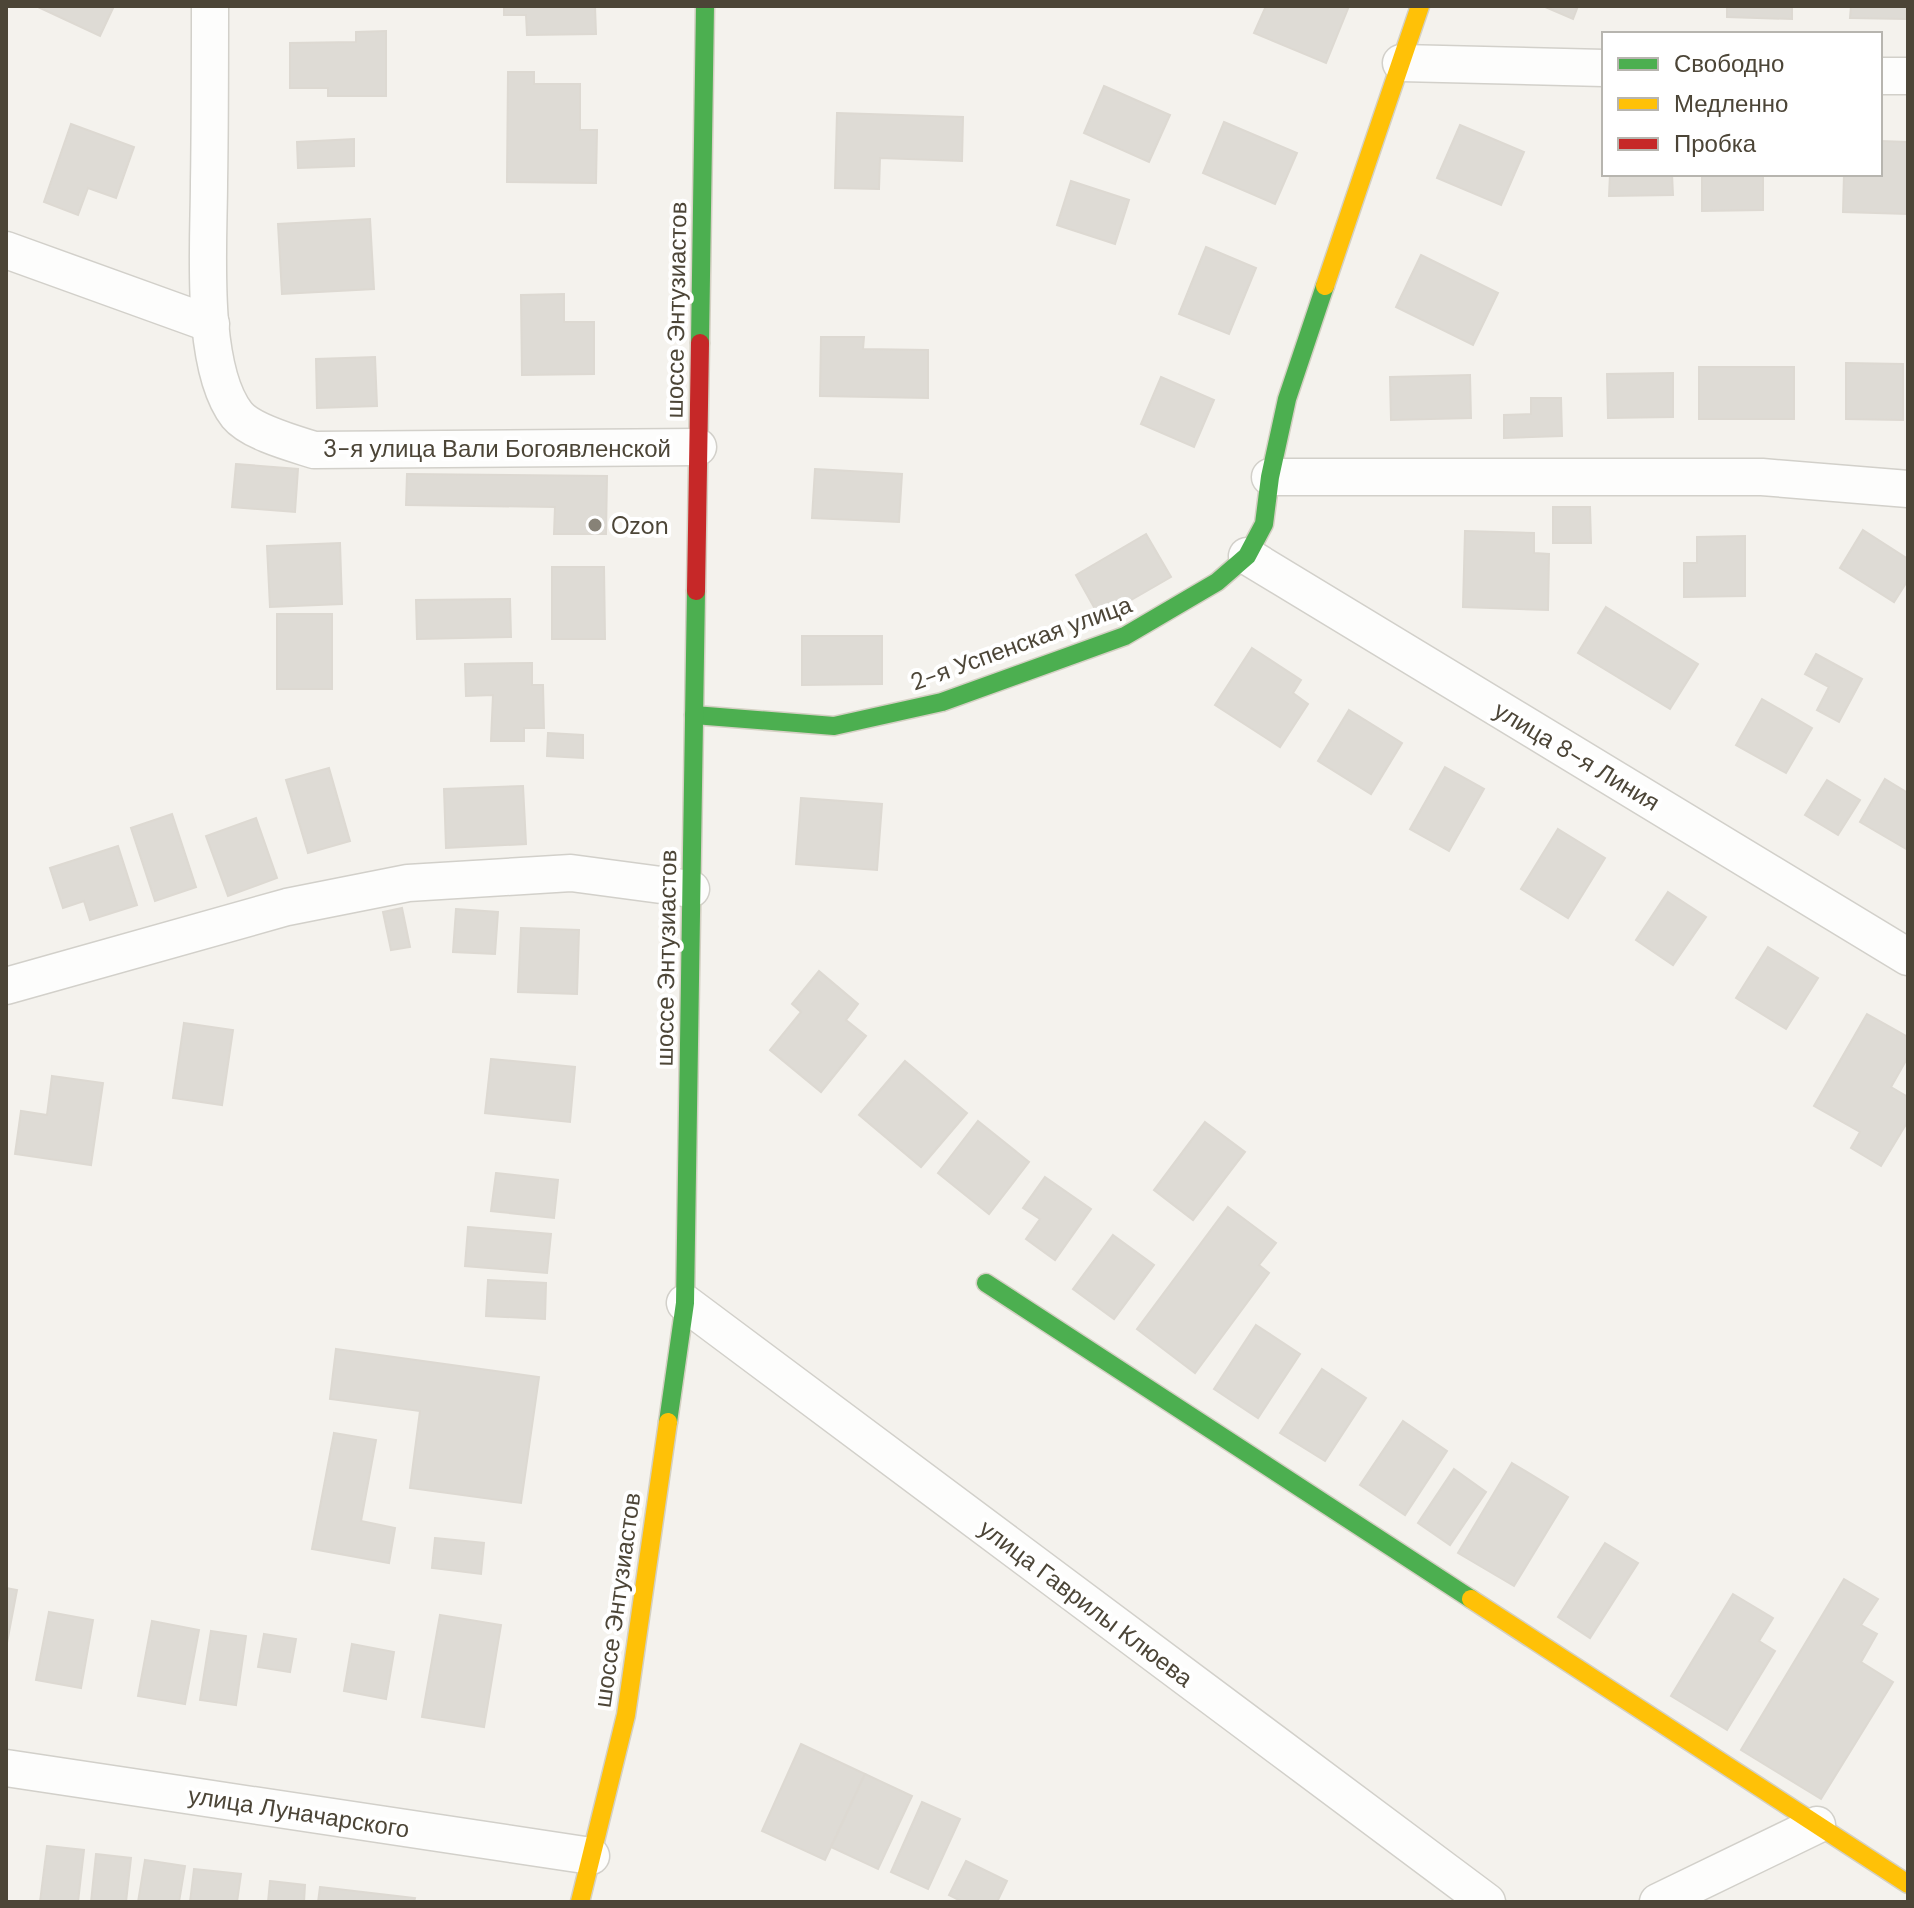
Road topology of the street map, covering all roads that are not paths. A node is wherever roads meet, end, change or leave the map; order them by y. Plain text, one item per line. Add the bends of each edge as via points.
1 (210, 6) edge
2 (705, 6) edge
3 (1420, 6) edge
4 (1401, 63) junction
5 (1602, 68) edge
6 (1882, 76) edge
7 (1908, 76) edge
8 (6, 250) edge
9 (211, 324) junction
10 (698, 447) junction
11 (1270, 477) junction
12 (1908, 489) edge
13 (1247, 556) junction
14 (694, 715) junction
15 (691, 889) junction
16 (1908, 957) edge
17 (6, 986) edge
18 (986, 1283) dead end
19 (685, 1303) junction
20 (6, 1768) edge
21 (1817, 1825) junction
22 (591, 1856) junction
23 (1908, 1884) edge
24 (580, 1902) edge
25 (1487, 1902) edge
26 (1658, 1902) edge

1 - 9 street, 3-я улица Вали Богоявленской
2 - 10 street, шоссе Энтузиастов
3 - 4 street, 2-я Успенская улица
4 - 5 street
4 - 11 street, 2-я Успенская улица via 1287,399
6 - 7 street
8 - 9 street
9 - 10 street, 3-я улица Вали Богоявленской via 221,385 238,417 267,435 314,450
10 - 14 street, шоссе Энтузиастов
11 - 12 street via 1762,477
11 - 13 street, 2-я Успенская улица via 1264,524
13 - 14 street, 2-я Успенская улица via 1217,582 1125,636 942,702 834,726
13 - 16 street, улица 8-я Линия
14 - 15 street, шоссе Энтузиастов
15 - 17 street via 571,873 408,883 287,907
15 - 19 street, шоссе Энтузиастов
18 - 21 street
19 - 22 street, шоссе Энтузиастов via 626,1715
19 - 25 street, улица Гаврилы Клюева
20 - 22 street, улица Луначарского
21 - 23 street
21 - 26 street
22 - 24 street, шоссе Энтузиастов

